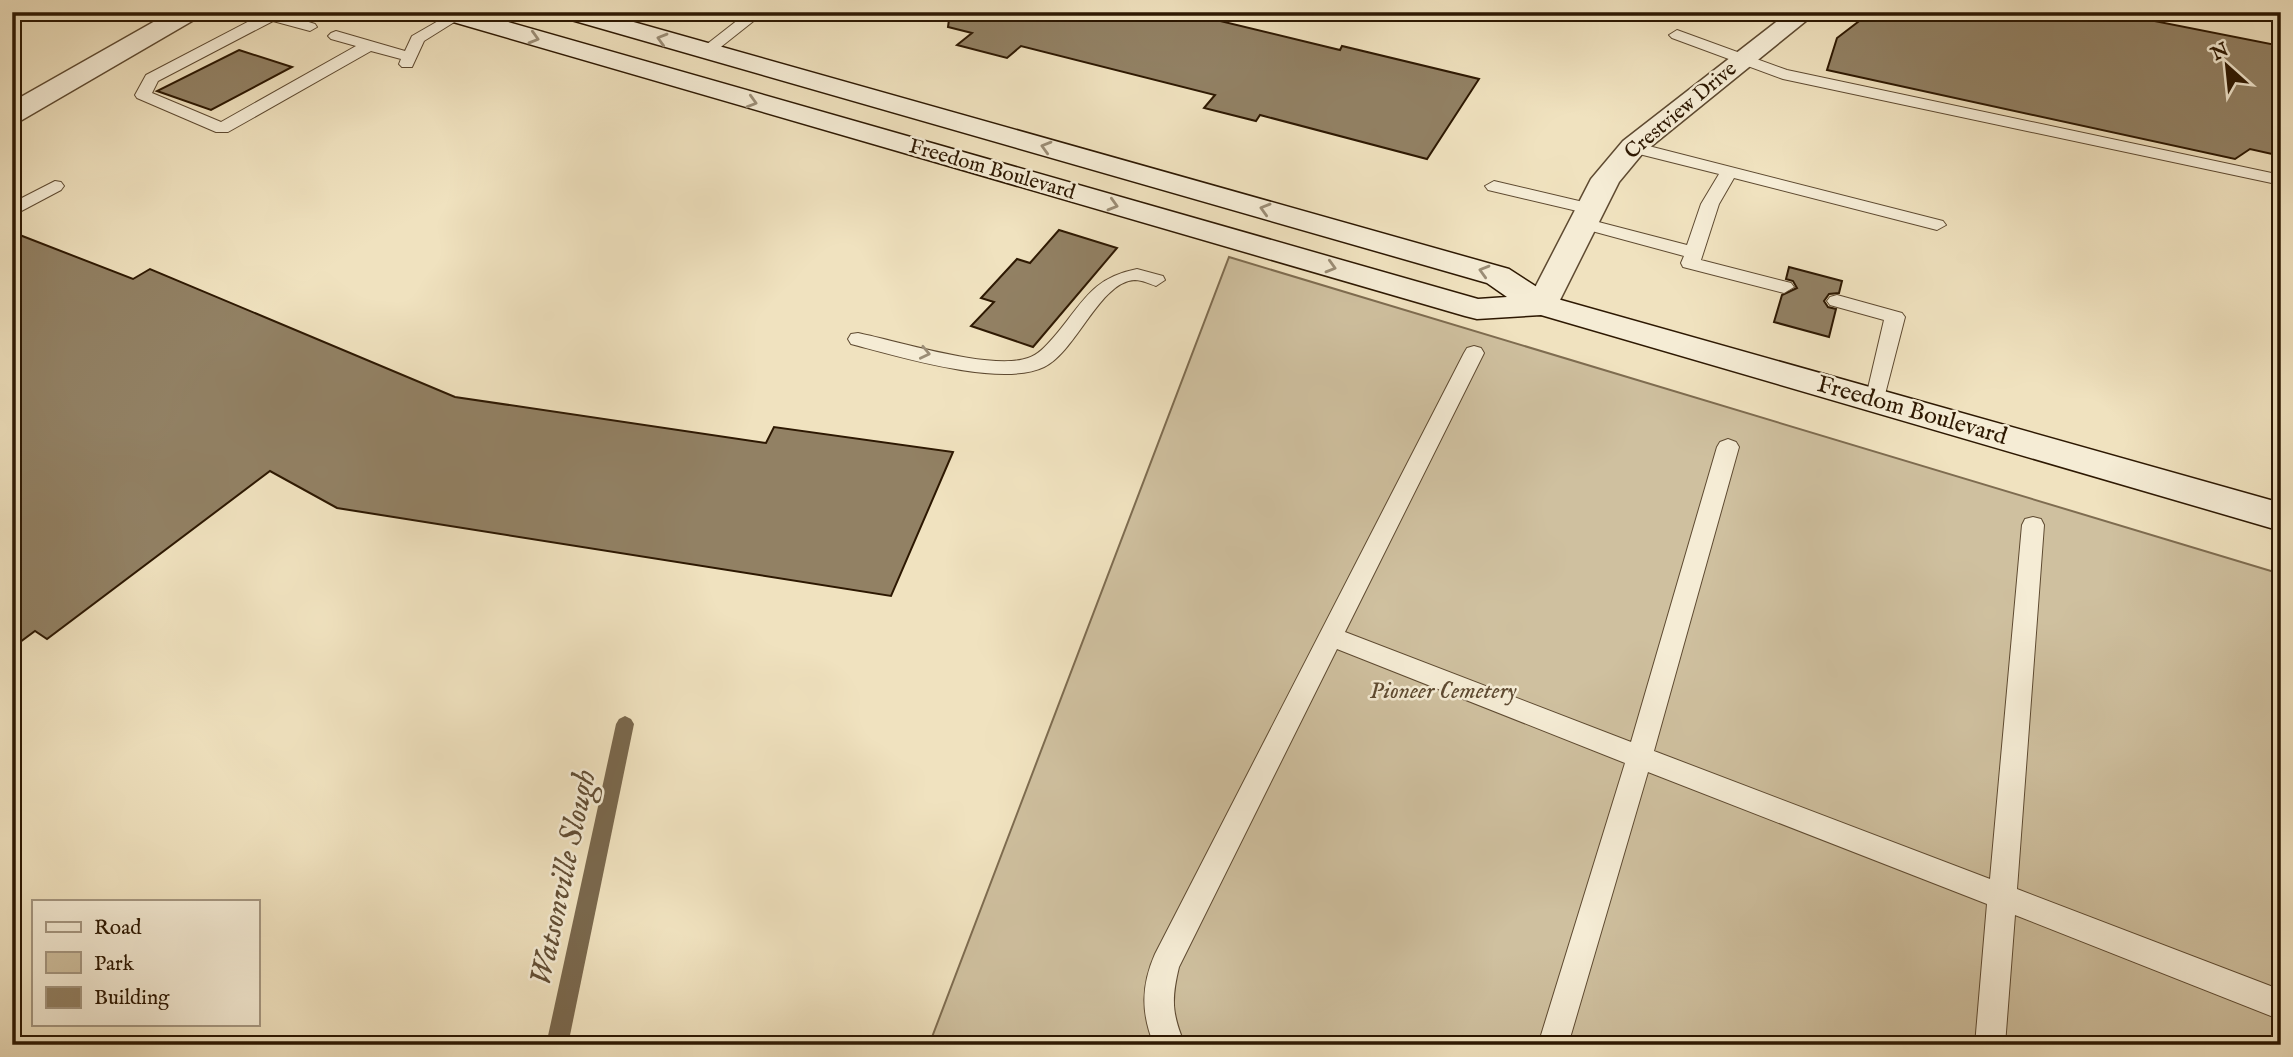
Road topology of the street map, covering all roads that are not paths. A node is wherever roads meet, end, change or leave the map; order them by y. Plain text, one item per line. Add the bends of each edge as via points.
1 (190, 12) edge
2 (570, 12) edge
3 (758, 12) edge
4 (1805, 12) edge
5 (2269, 12) edge
6 (265, 14) edge
7 (451, 14) edge
8 (2281, 16) edge
9 (310, 27) dead end
10 (1677, 35) dead end
11 (336, 36) dead end
12 (370, 45) junction
13 (707, 51) junction
14 (1745, 58) junction
15 (12, 114) edge
16 (1633, 148) junction
17 (1729, 172) junction
18 (2281, 180) edge
19 (55, 186) dead end
20 (1494, 186) dead end
21 (12, 211) edge
22 (1587, 216) junction
23 (1937, 225) dead end
24 (1694, 253) junction
25 (1156, 280) dead end
26 (1784, 287) dead end
27 (1838, 302) dead end
28 (1542, 306) junction
29 (858, 339) dead end
30 (1474, 353) dead end
31 (1875, 401) junction
32 (1728, 447) dead end
33 (2281, 517) edge
34 (2033, 526) dead end
35 (1330, 636) junction
36 (1639, 759) junction
37 (2001, 895) junction
38 (2281, 1005) edge
39 (1170, 1045) edge
40 (1553, 1045) edge
41 (1990, 1045) edge

1 - 15 main road
13 -> 2 main road, Freedom Boulevard
3 - 13 lane
4 - 14 main road, Crestview Drive
5 - 8 lane
6 - 9 lane
6 - 12 lane via 152,78 143,95 222,128
7 - 12 lane via 417,40 408,61
7 -> 28 main road, Freedom Boulevard via 1478,309
10 - 14 lane
11 - 12 lane
28 -> 13 main road, Freedom Boulevard via 1498,276
14 - 16 main road, Crestview Drive
14 - 18 lane via 1783,74
16 - 17 lane
16 - 22 main road, Crestview Drive via 1606,180
17 - 23 lane
17 - 24 lane via 1710,204
19 - 21 lane
20 - 22 lane
22 - 24 lane
22 - 28 main road, Crestview Drive
24 - 26 lane via 1690,263
29 -> 25 lane via 999,369 1027,367 1047,356 1115,279 1136,274
27 - 31 lane via 1895,317
28 - 31 main road, Freedom Boulevard
30 - 35 lane
31 - 33 main road, Freedom Boulevard
32 - 36 lane
34 - 37 lane
35 - 36 lane
35 - 39 lane via 1165,964 1156,996 1158,1020
36 - 37 lane
36 - 40 lane
37 - 38 lane
37 - 41 lane

